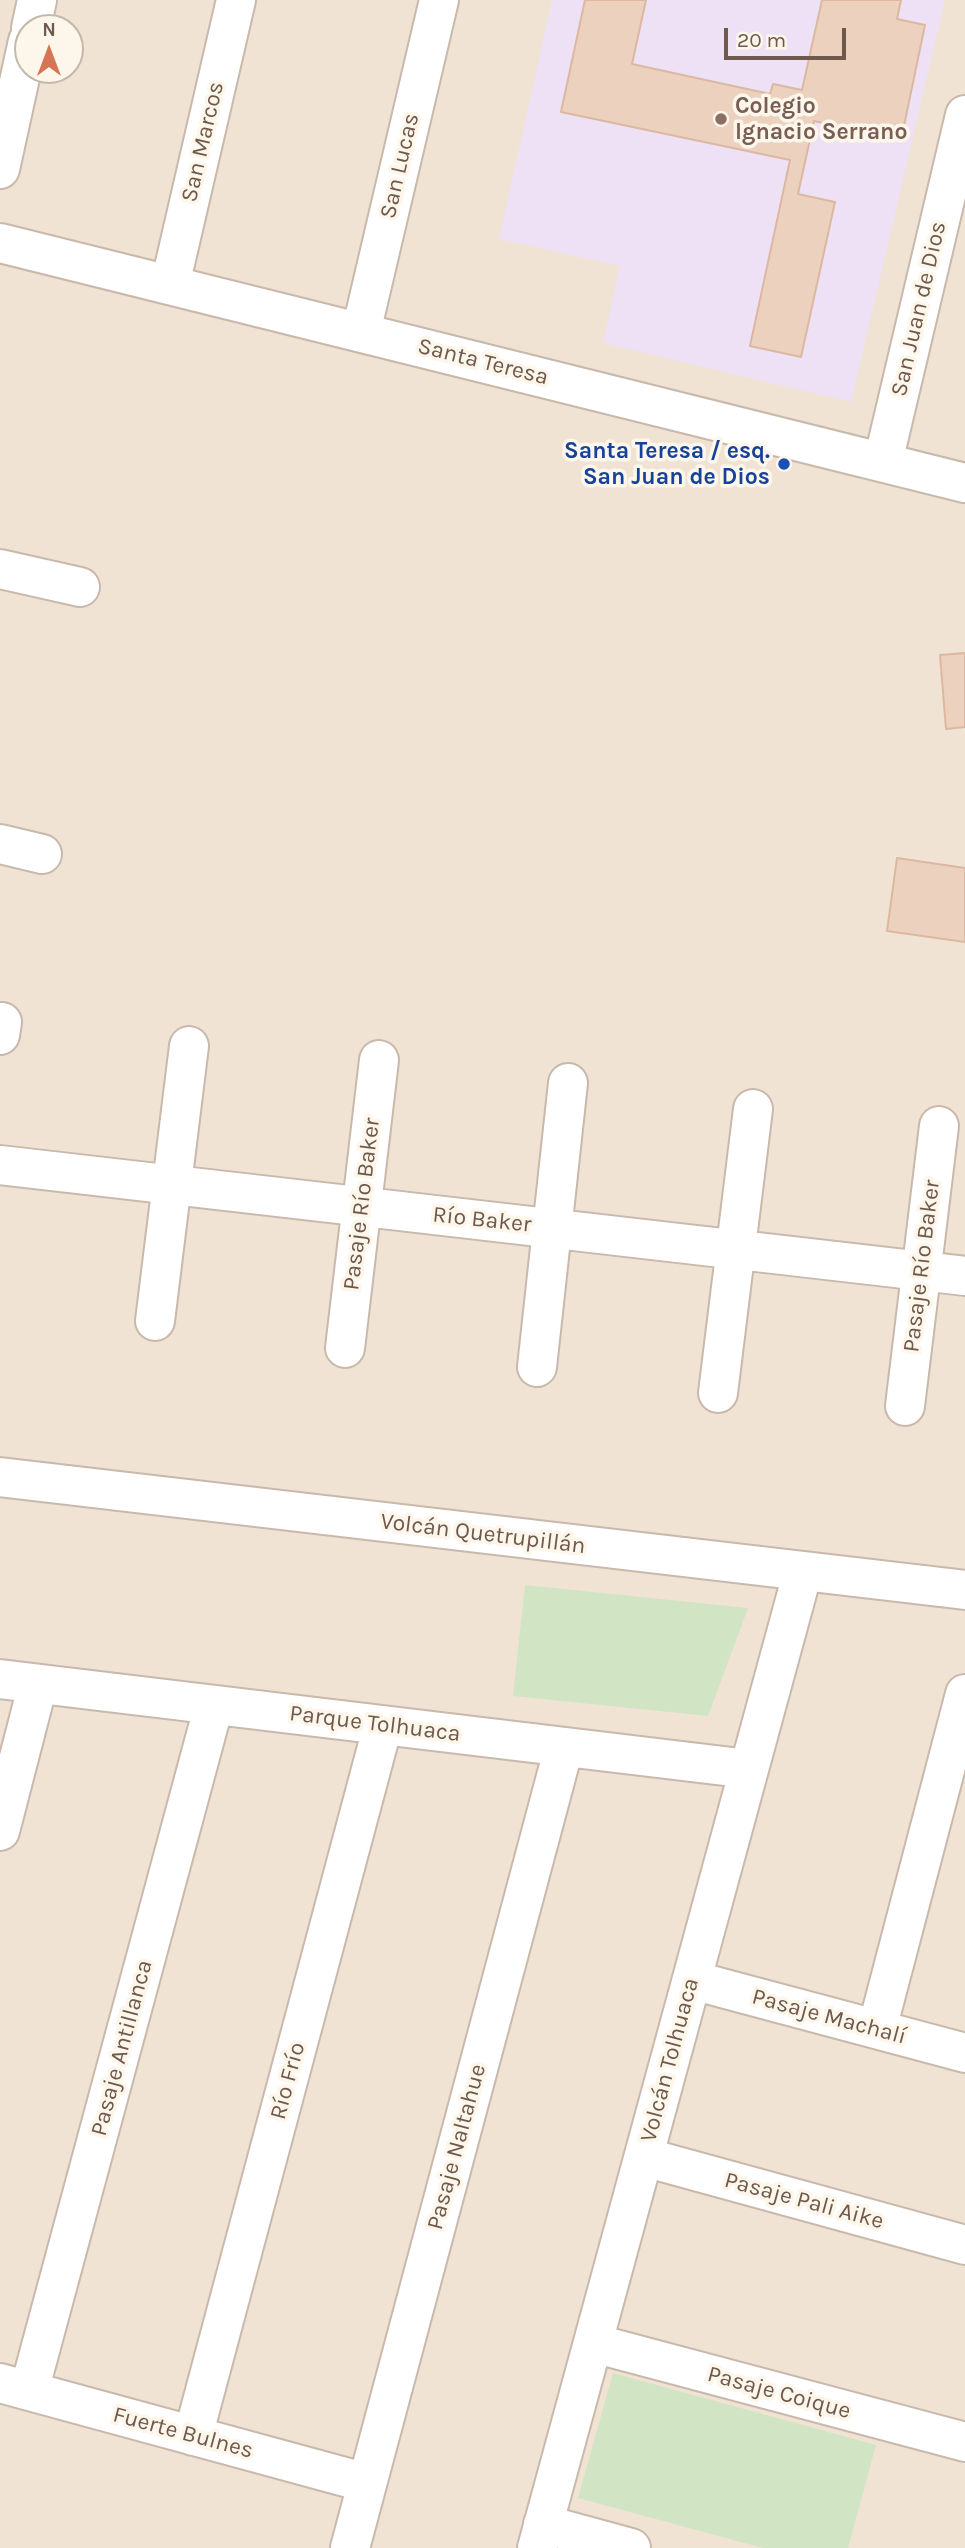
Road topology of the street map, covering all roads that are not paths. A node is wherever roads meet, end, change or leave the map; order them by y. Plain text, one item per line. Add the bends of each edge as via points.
1 (236, 0) edge
2 (439, 0) edge
3 (19, 84) edge
4 (965, 115) edge
5 (0, 169) edge
6 (0, 243) edge
7 (170, 285) junction
8 (361, 332) junction
9 (883, 462) junction
10 (965, 482) edge
11 (0, 569) edge
12 (80, 587) dead end
13 (0, 844) edge
14 (42, 854) dead end
15 (189, 1046) dead end
16 (379, 1060) dead end
17 (568, 1083) dead end
18 (753, 1109) dead end
19 (939, 1126) dead end
20 (0, 1165) edge
21 (172, 1184) junction
22 (362, 1207) junction
23 (552, 1228) junction
24 (736, 1250) junction
25 (922, 1271) junction
26 (965, 1276) edge
27 (155, 1321) dead end
28 (345, 1348) dead end
29 (537, 1367) dead end
30 (718, 1393) dead end
31 (905, 1406) dead end
32 (0, 1477) edge
33 (803, 1571) junction
34 (965, 1590) edge
35 (0, 1679) edge
36 (38, 1684) junction
37 (965, 1694) edge
38 (214, 1705) junction
39 (383, 1725) junction
40 (564, 1747) junction
41 (750, 1769) junction
42 (0, 1831) edge
43 (692, 1980) junction
44 (877, 2029) junction
45 (965, 2053) edge
46 (644, 2157) junction
47 (965, 2245) edge
48 (593, 2343) junction
49 (15, 2387) edge
50 (193, 2436) junction
51 (965, 2442) edge
52 (367, 2483) junction
53 (540, 2536) edge
54 (349, 2548) edge
55 (631, 2548) edge

1 - 7 street, San Marcos
2 - 8 street, San Lucas
3 - 5 street
4 - 9 street, San Juan de Dios
6 - 7 street, Santa Teresa
7 - 8 street, Santa Teresa
8 - 9 street, Santa Teresa
9 - 10 street, Santa Teresa
11 - 12 street
13 - 14 street
15 - 21 street
16 - 22 street, Pasaje Río Baker
17 - 23 street
18 - 24 street
19 - 25 street, Pasaje Río Baker
20 - 21 street, Río Baker
21 - 22 street, Río Baker
21 - 27 street
22 - 23 street, Río Baker
22 - 28 street, Pasaje Río Baker
23 - 24 street, Río Baker
23 - 29 street
24 - 25 street, Río Baker
24 - 30 street
25 - 26 street, Río Baker
25 - 31 street, Pasaje Río Baker
32 - 33 street, Volcán Quetrupillán
33 - 34 street, Volcán Quetrupillán
33 - 41 street, Volcán Tolhuaca
35 - 36 street, Parque Tolhuaca
36 - 38 street, Parque Tolhuaca
36 - 42 street
37 - 44 street
38 - 39 street, Parque Tolhuaca
38 - 49 street, Pasaje Antillanca
39 - 40 street, Parque Tolhuaca
39 - 50 street, Río Frío
40 - 41 street, Parque Tolhuaca
40 - 52 street, Pasaje Naltahue
41 - 43 street, Volcán Tolhuaca
43 - 44 street, Pasaje Machalí
43 - 46 street, Volcán Tolhuaca
44 - 45 street, Pasaje Machalí
46 - 47 street, Pasaje Pali Aike
46 - 48 street, Volcán Tolhuaca
48 - 51 street, Pasaje Coique
48 - 53 street, Volcán Tolhuaca
49 - 50 street, Fuerte Bulnes
50 - 52 street, Fuerte Bulnes
52 - 54 street, Pasaje Naltahue
53 - 55 street

